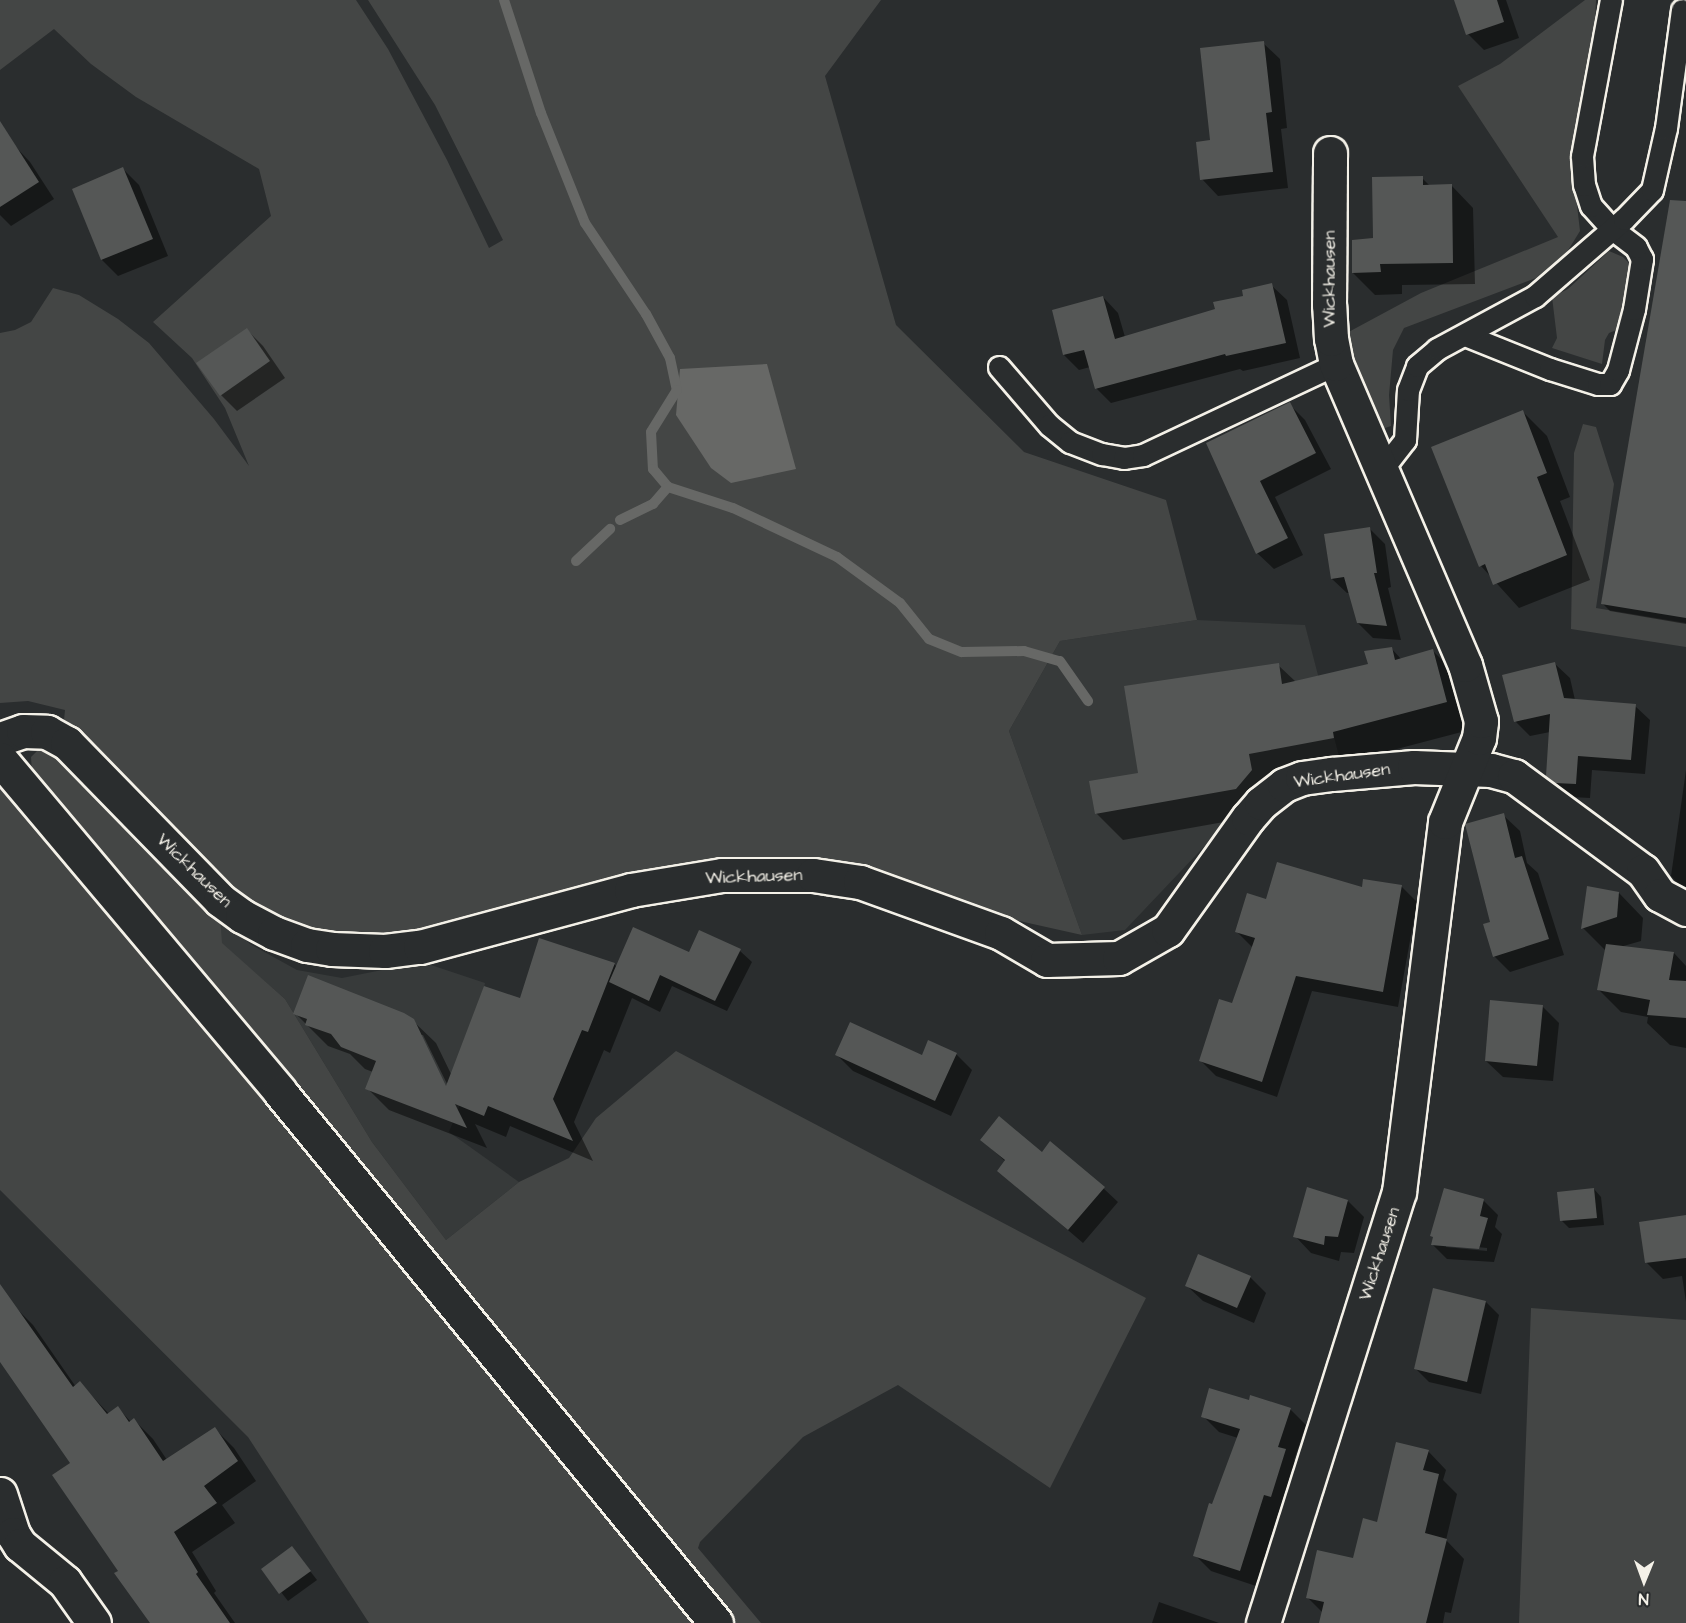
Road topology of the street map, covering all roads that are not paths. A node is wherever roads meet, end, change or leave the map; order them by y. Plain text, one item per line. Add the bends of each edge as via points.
1 (1611, 0) edge
2 (1682, 10) dead end
3 (1330, 153) dead end
4 (1612, 230) junction
5 (1465, 335) junction
6 (1336, 364) junction
7 (999, 367) dead end
8 (1383, 468) junction
9 (0, 739) edge
10 (0, 759) edge
11 (1466, 768) junction
12 (1686, 909) edge
13 (0, 1494) edge
14 (94, 1623) edge
15 (716, 1623) edge
16 (1263, 1623) edge

1 - 4 lane via 1582,156 1584,185 1591,206
2 - 4 lane via 1666,128 1652,190
3 - 6 street, Wickhausen via 1329,305
4 - 5 lane via 1535,297
4 - 5 lane via 1636,247 1642,259 1632,319 1618,370 1610,384 1550,369
5 - 8 lane via 1437,348 1417,366 1408,390 1405,440
6 - 7 lane via 1143,455 1124,458 1070,442 1049,425
6 - 8 street, Wickhausen
8 - 11 street, Wickhausen via 1474,694 1481,721 1479,738
9 - 11 street, Wickhausen via 23,731 47,732 67,743 214,894 242,916 307,945 360,951 420,947 642,888 722,875 813,875 860,882 1001,933 1047,960 1119,958 1168,930 1248,818 1284,785 1302,778 1365,770
10 - 15 street via 280,1092
11 - 12 street, Wickhausen via 1514,776 1643,871 1660,895
11 - 16 street, Wickhausen via 1445,822 1399,1192
13 - 14 street via 20,1545 65,1582

